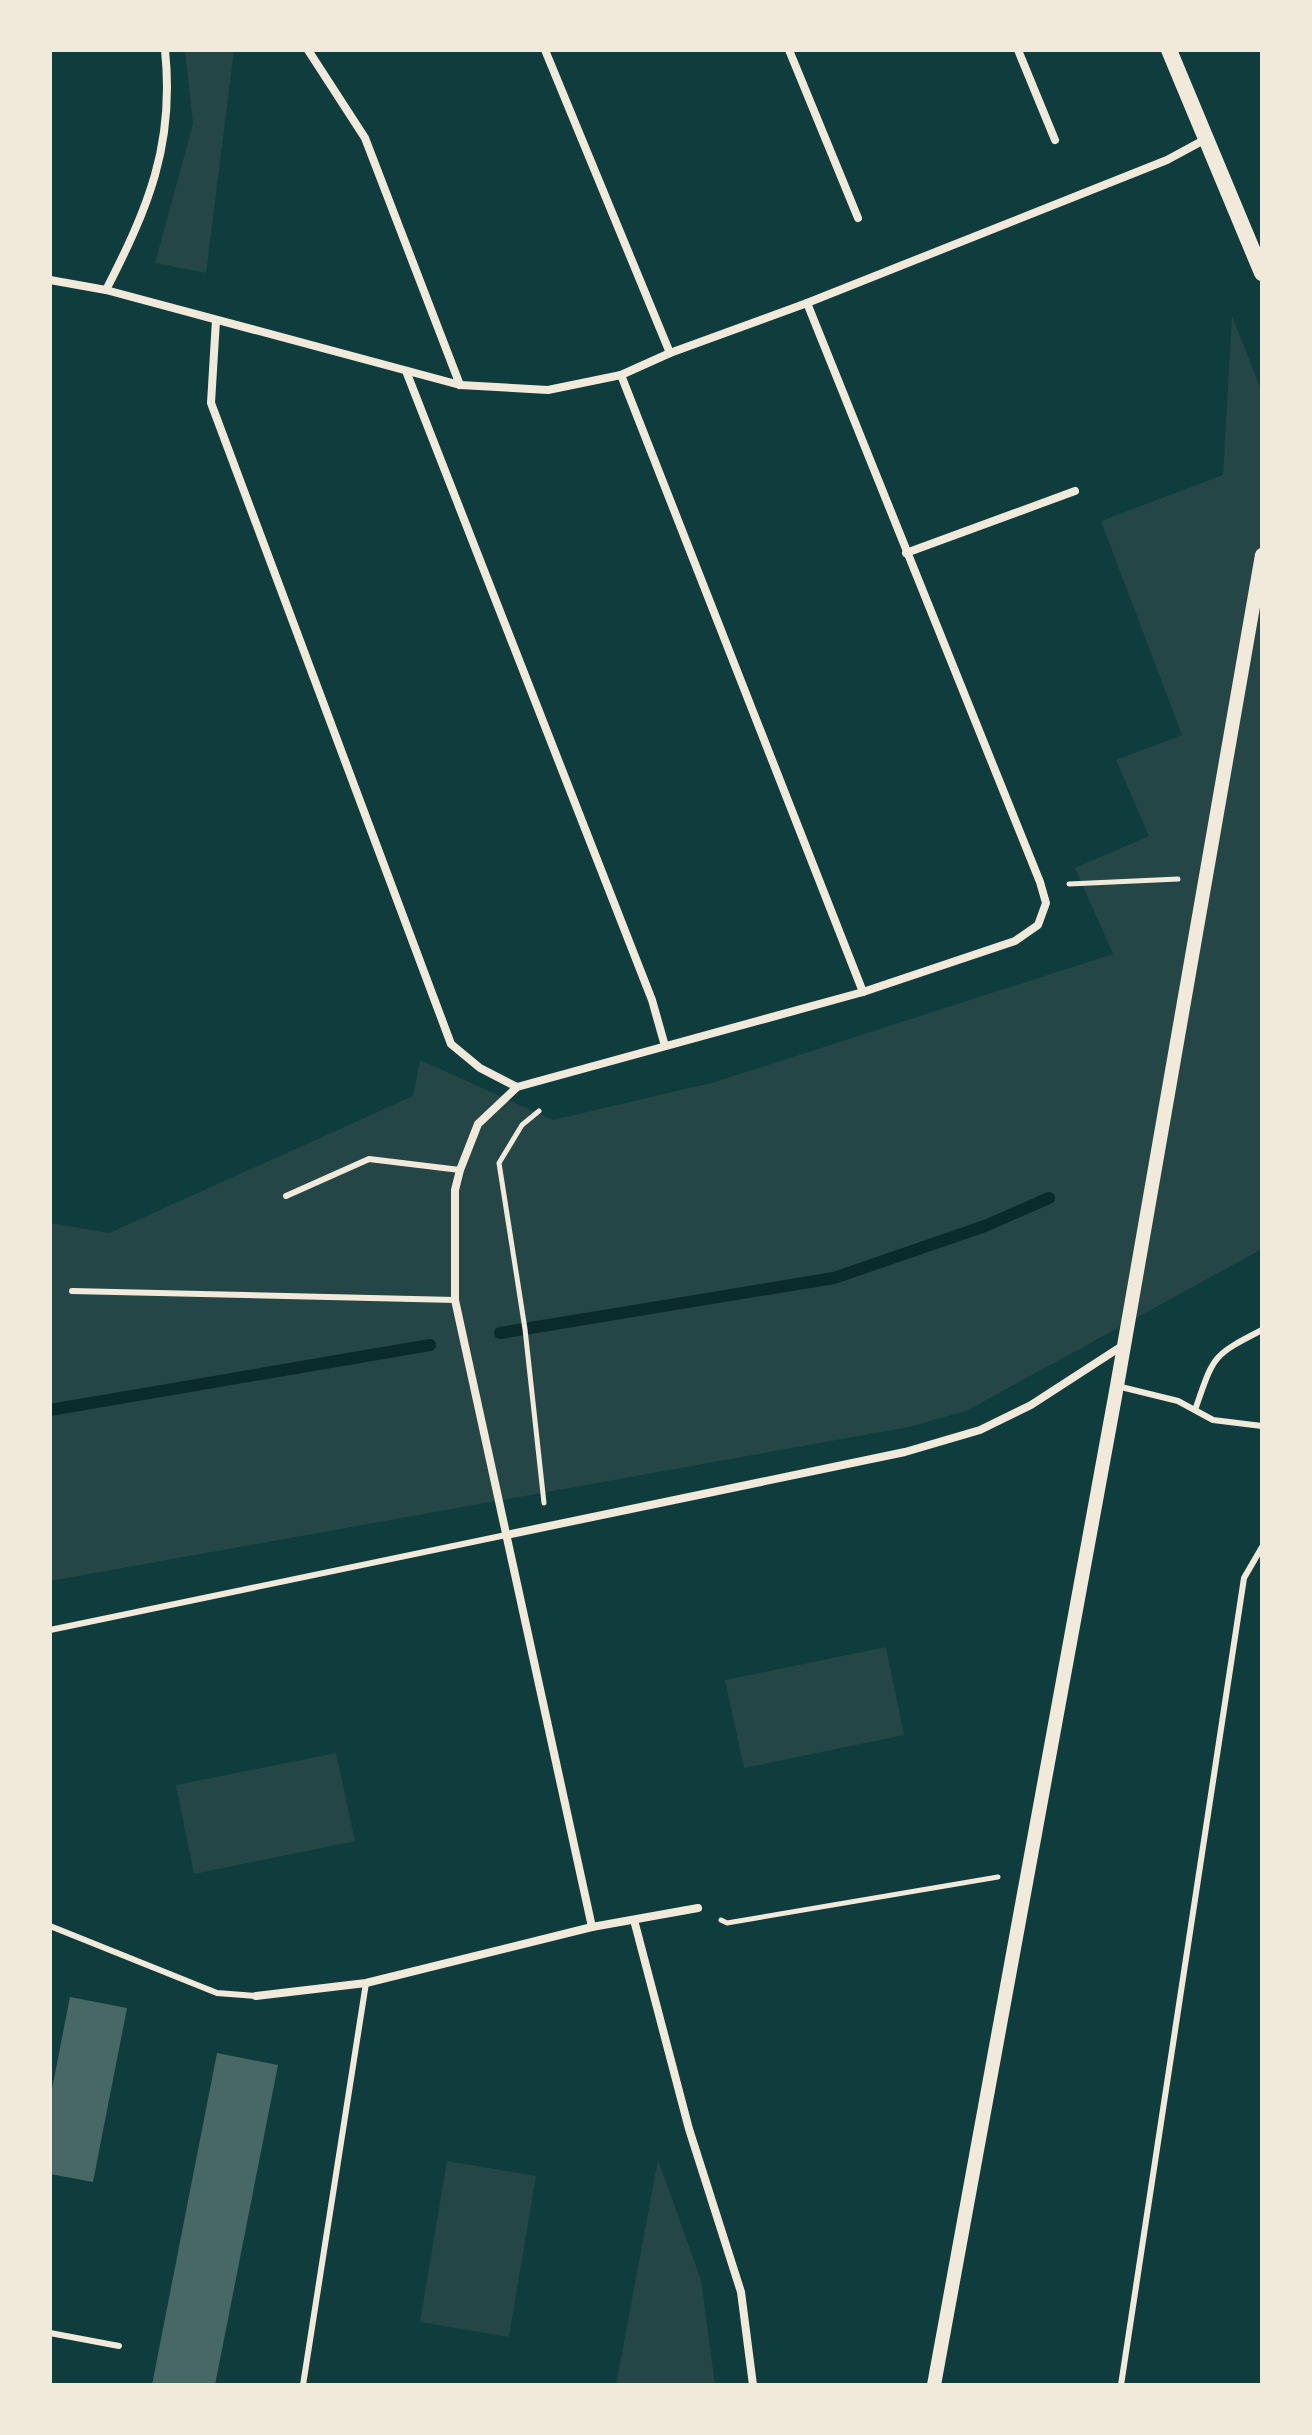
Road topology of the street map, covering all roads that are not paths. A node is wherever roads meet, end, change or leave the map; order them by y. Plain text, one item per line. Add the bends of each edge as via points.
1 (165, 50) edge
2 (308, 50) edge
3 (545, 50) edge
4 (789, 50) edge
5 (1018, 50) edge
6 (1169, 50) edge
7 (1055, 140) dead end
8 (1204, 140) junction
9 (858, 218) dead end
10 (1262, 273) edge
11 (50, 280) edge
12 (106, 290) junction
13 (807, 303) junction
14 (216, 320) junction
15 (670, 353) junction
16 (406, 371) junction
17 (621, 375) junction
18 (460, 385) junction
19 (1075, 491) dead end
20 (906, 553) junction
21 (1262, 555) edge
22 (863, 992) junction
23 (665, 1046) junction
24 (517, 1087) junction
25 (460, 1170) junction
26 (286, 1196) dead end
27 (72, 1291) dead end
28 (455, 1300) junction
29 (1262, 1330) edge
30 (1125, 1344) junction
31 (1117, 1386) junction
32 (1195, 1410) junction
33 (1262, 1426) edge
34 (506, 1535) junction
35 (1262, 1547) edge
36 (50, 1630) edge
37 (698, 1908) road end
38 (634, 1920) junction
39 (50, 1926) edge
40 (592, 1927) junction
41 (366, 1983) junction
42 (256, 1996) joint
43 (50, 2333) edge
44 (119, 2346) dead end
45 (303, 2385) edge
46 (753, 2385) edge
47 (934, 2385) edge
48 (1121, 2385) edge

1 - 12 street via 166,126 155,185
2 - 18 street via 365,138
3 - 15 street
4 - 9 street
5 - 7 street
6 - 8 main road
8 - 10 main road
8 - 13 street via 1167,160
11 - 12 street
12 - 14 street
13 - 15 street
13 - 20 street
14 - 16 street
14 - 24 street via 211,403 451,1044 480,1068
15 - 17 street
16 - 18 street
16 - 23 street via 652,1000
17 - 18 street via 548,390
17 - 22 street
19 - 20 street
20 - 22 street via 1046,903 1038,925 1015,941
21 - 30 street
22 - 23 street
23 - 24 street
24 - 25 street via 478,1124
25 - 26 lane via 369,1159
25 - 28 street via 455,1190
27 - 28 lane
28 - 34 street
29 - 32 lane via 1222,1350
30 - 31 street
30 - 34 street via 1031,1405 980,1430 905,1452
31 - 32 lane
31 - 47 street
32 - 33 lane via 1213,1420
34 - 36 lane
34 - 40 street
35 - 48 lane via 1244,1578
37 - 38 street
38 - 40 street
38 - 46 street via 689,2129 741,2292
39 - 42 lane via 217,1993
40 - 41 street
41 - 42 street
41 - 45 lane
43 - 44 lane

